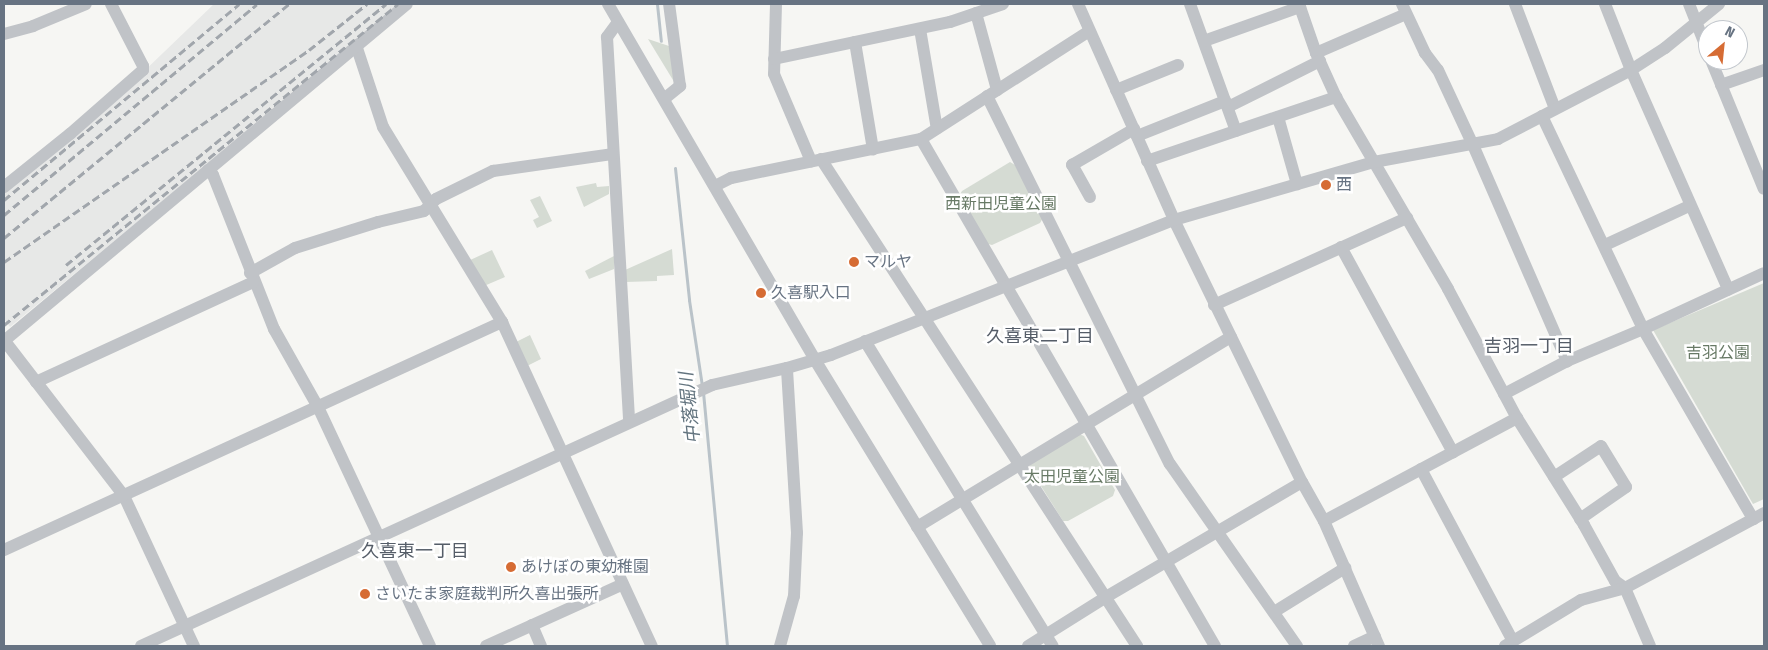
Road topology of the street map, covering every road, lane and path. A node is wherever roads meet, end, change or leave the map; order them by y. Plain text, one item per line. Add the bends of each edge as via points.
1 (86, 4) edge
2 (111, 4) edge
3 (407, 4) edge
4 (608, 4) edge
5 (669, 4) edge
6 (776, 4) edge
7 (1003, 4) edge
8 (1078, 4) edge
9 (1190, 4) edge
10 (1515, 4) edge
11 (1605, 4) edge
12 (1690, 4) edge
13 (1719, 4) edge
14 (1300, 5) edge
15 (1404, 9) edge
16 (976, 13) junction
17 (618, 22) junction
18 (1697, 24) junction
19 (920, 29) junction
20 (1089, 31) junction
21 (4, 34) edge
22 (1204, 41) junction
23 (855, 42) junction
24 (356, 45) junction
25 (1318, 57) junction
26 (774, 59) junction
27 (1178, 65) dead end
28 (1631, 70) junction
29 (1715, 70) edge
30 (1764, 70) edge
31 (1721, 85) junction
32 (1116, 90) junction
33 (992, 93) junction
34 (1336, 97) junction
35 (664, 98) junction
36 (1226, 104) junction
37 (1555, 109) junction
38 (1542, 116) junction
39 (1278, 117) junction
40 (937, 129) junction
41 (1236, 131) junction
42 (1136, 133) junction
43 (921, 139) junction
44 (1473, 145) junction
45 (873, 149) junction
46 (612, 154) junction
47 (816, 160) junction
48 (1147, 161) junction
49 (1374, 162) junction
50 (208, 170) junction
51 (1297, 184) junction
52 (1764, 185) edge
53 (715, 186) junction
54 (4, 187) edge
55 (1090, 197) dead end
56 (430, 206) junction
57 (1689, 206) junction
58 (1407, 218) junction
59 (1174, 220) junction
60 (1605, 245) junction
61 (1342, 247) junction
62 (1070, 260) junction
63 (1764, 273) edge
64 (252, 277) junction
65 (1005, 286) junction
66 (1728, 289) junction
67 (1214, 305) junction
68 (923, 318) junction
69 (502, 322) junction
70 (1643, 329) junction
71 (1231, 337) junction
72 (4, 341) edge
73 (866, 341) junction
74 (815, 360) junction
75 (1567, 361) junction
76 (787, 368) junction
77 (36, 382) junction
78 (1137, 393) junction
79 (1504, 394) junction
80 (318, 407) junction
81 (1517, 418) junction
82 (629, 421) junction
83 (1086, 424) junction
84 (1453, 452) junction
85 (563, 453) junction
86 (1019, 464) junction
87 (1421, 469) junction
88 (1554, 477) junction
89 (1302, 482) junction
90 (124, 496) junction
91 (962, 498) junction
92 (1764, 513) edge
93 (1580, 519) junction
94 (1753, 519) junction
95 (1324, 521) junction
96 (917, 527) junction
97 (1219, 531) junction
98 (379, 537) junction
99 (4, 550) edge
100 (1166, 563) junction
101 (1344, 568) junction
102 (623, 584) junction
103 (1626, 588) junction
104 (1106, 597) junction
105 (1274, 612) junction
106 (532, 625) junction
107 (185, 626) junction
108 (1046, 634) junction
109 (1377, 641) edge
110 (1509, 644) edge
111 (141, 646) edge
112 (194, 646) edge
113 (430, 646) edge
114 (486, 646) edge
115 (541, 646) edge
116 (652, 646) edge
117 (780, 646) edge
118 (990, 646) edge
119 (1028, 646) edge
120 (1053, 646) edge
121 (1137, 646) edge
122 (1215, 646) edge
123 (1297, 646) edge
124 (1354, 646) edge
125 (1650, 646) edge

1 - 21 street
2 - 54 street via 143,70
3 - 24 street
4 - 17 street
5 - 35 street via 680,86
6 - 26 street
7 - 16 street
8 - 20 street
9 - 22 street
10 - 37 street
11 - 28 street
12 - 18 street
13 - 18 street
14 - 22 street
14 - 25 street
15 - 25 street
15 - 44 street via 1425,52 1438,70
16 - 19 street
16 - 33 street
17 - 35 street
17 - 46 street via 607,37
18 - 28 street
19 - 23 street
19 - 40 street
20 - 32 street
20 - 33 street
22 - 36 street
23 - 26 street
23 - 45 street
24 - 50 street
24 - 56 street via 383,127
25 - 34 street
25 - 36 street
26 - 47 street via 774,74
27 - 32 street
28 - 37 street
28 - 57 street
29 - 31 street
30 - 31 street
31 - 52 street
32 - 42 street
33 - 40 street
33 - 62 street
34 - 39 street
34 - 49 street
35 - 53 street
36 - 41 street
36 - 42 street
37 - 38 street
38 - 44 street via 1498,139
38 - 60 street
39 - 41 street
39 - 51 street
40 - 43 street
41 - 48 street
42 - 48 street
42 - 55 street via 1072,165
43 - 45 street
43 - 65 street
44 - 49 street
44 - 75 street
45 - 47 street
46 - 56 street via 493,171 436,199
46 - 82 street
47 - 53 street via 731,178
47 - 68 street
48 - 59 street
49 - 51 street
49 - 58 street
50 - 64 street
50 - 72 street
51 - 59 street
53 - 74 street
56 - 64 street via 424,211 295,248
56 - 69 street
57 - 60 street
57 - 66 street
58 - 61 street
58 - 79 street
59 - 62 street
59 - 67 street
60 - 70 street
61 - 67 street
61 - 84 street
62 - 65 street
62 - 78 street
63 - 66 street
64 - 77 street
64 - 80 street via 274,329
65 - 68 street
65 - 83 street
66 - 70 street
67 - 71 street
68 - 73 street
68 - 86 street
69 - 80 street
69 - 85 street
70 - 75 street
70 - 94 street
71 - 78 street
71 - 89 street
72 - 77 street
73 - 74 street
73 - 91 street
74 - 76 street
74 - 96 street
75 - 79 street
76 - 82 street via 712,385
76 - 117 street via 797,533 794,596
77 - 90 street
78 - 83 street
78 - 97 street via 1170,464
79 - 81 street
80 - 90 street
80 - 98 street
81 - 84 street
81 - 88 street
82 - 85 street
83 - 86 street
83 - 100 street
84 - 87 street
85 - 98 street
85 - 102 street
86 - 91 street
86 - 104 street
87 - 95 street
87 - 110 street
88 - 93 street
88 - 93 street via 1601,446 1626,487
89 - 95 street
89 - 97 street
90 - 99 street
90 - 107 street
91 - 96 street
91 - 108 street
92 - 94 street
93 - 103 street via 1615,581
94 - 103 street
95 - 101 street
96 - 118 street
97 - 100 street
97 - 105 street
98 - 107 street
98 - 113 street
100 - 104 street
100 - 122 street
101 - 105 street
101 - 109 street
102 - 106 street
102 - 116 street
103 - 110 street via 1581,600
103 - 125 street
104 - 108 street
104 - 121 street
105 - 123 street
106 - 114 street
106 - 115 street
107 - 111 street
107 - 112 street
108 - 119 street
108 - 120 street
109 - 124 street

